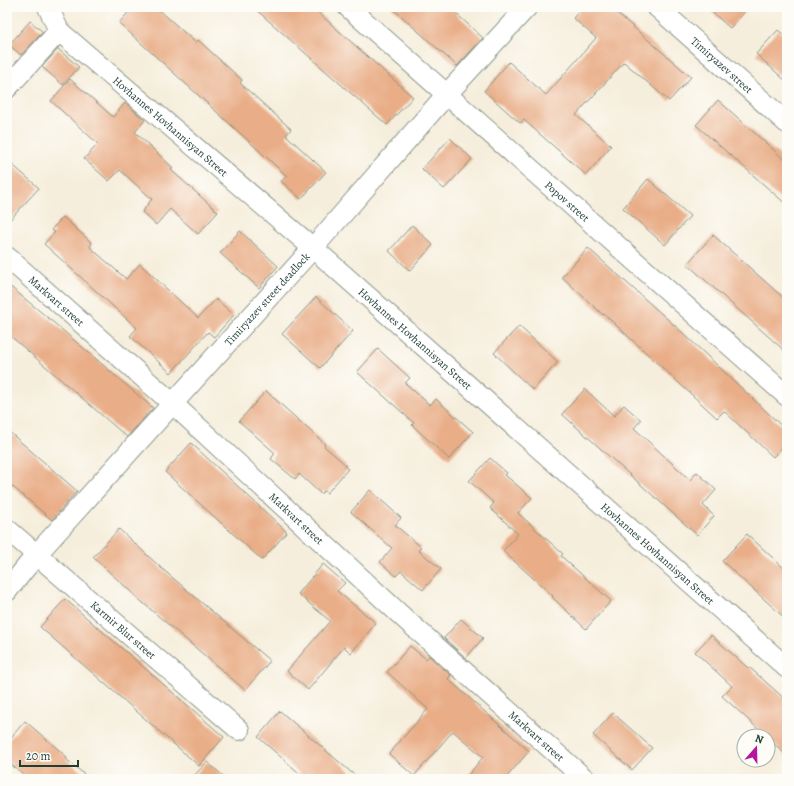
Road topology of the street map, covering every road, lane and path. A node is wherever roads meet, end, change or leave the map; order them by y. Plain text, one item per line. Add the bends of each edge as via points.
1 (48, 7) edge
2 (348, 7) edge
3 (527, 7) edge
4 (657, 7) edge
5 (59, 31) junction
6 (7, 88) edge
7 (446, 95) junction
8 (787, 123) edge
9 (313, 248) junction
10 (7, 257) edge
11 (787, 396) edge
12 (172, 403) junction
13 (7, 529) edge
14 (36, 555) junction
15 (7, 591) edge
16 (787, 668) edge
17 (240, 730) dead end
18 (585, 779) edge

1 - 5 street, Hovhannes Hovhannisyan Street
2 - 7 street, Popov street
3 - 7 street, Timiryazev street deadlock
4 - 8 street, Timiryazev street
5 - 6 street
5 - 9 street, Hovhannes Hovhannisyan Street
7 - 9 street, Timiryazev street deadlock
7 - 11 street, Popov street
9 - 12 street, Timiryazev street deadlock
9 - 16 street, Hovhannes Hovhannisyan Street
10 - 12 street, Markvart street
12 - 14 street, Timiryazev street deadlock
12 - 18 street, Markvart street via 405,619
13 - 14 street, Karmir Blur street
14 - 15 street, Timiryazev street deadlock
14 - 17 street, Karmir Blur street

